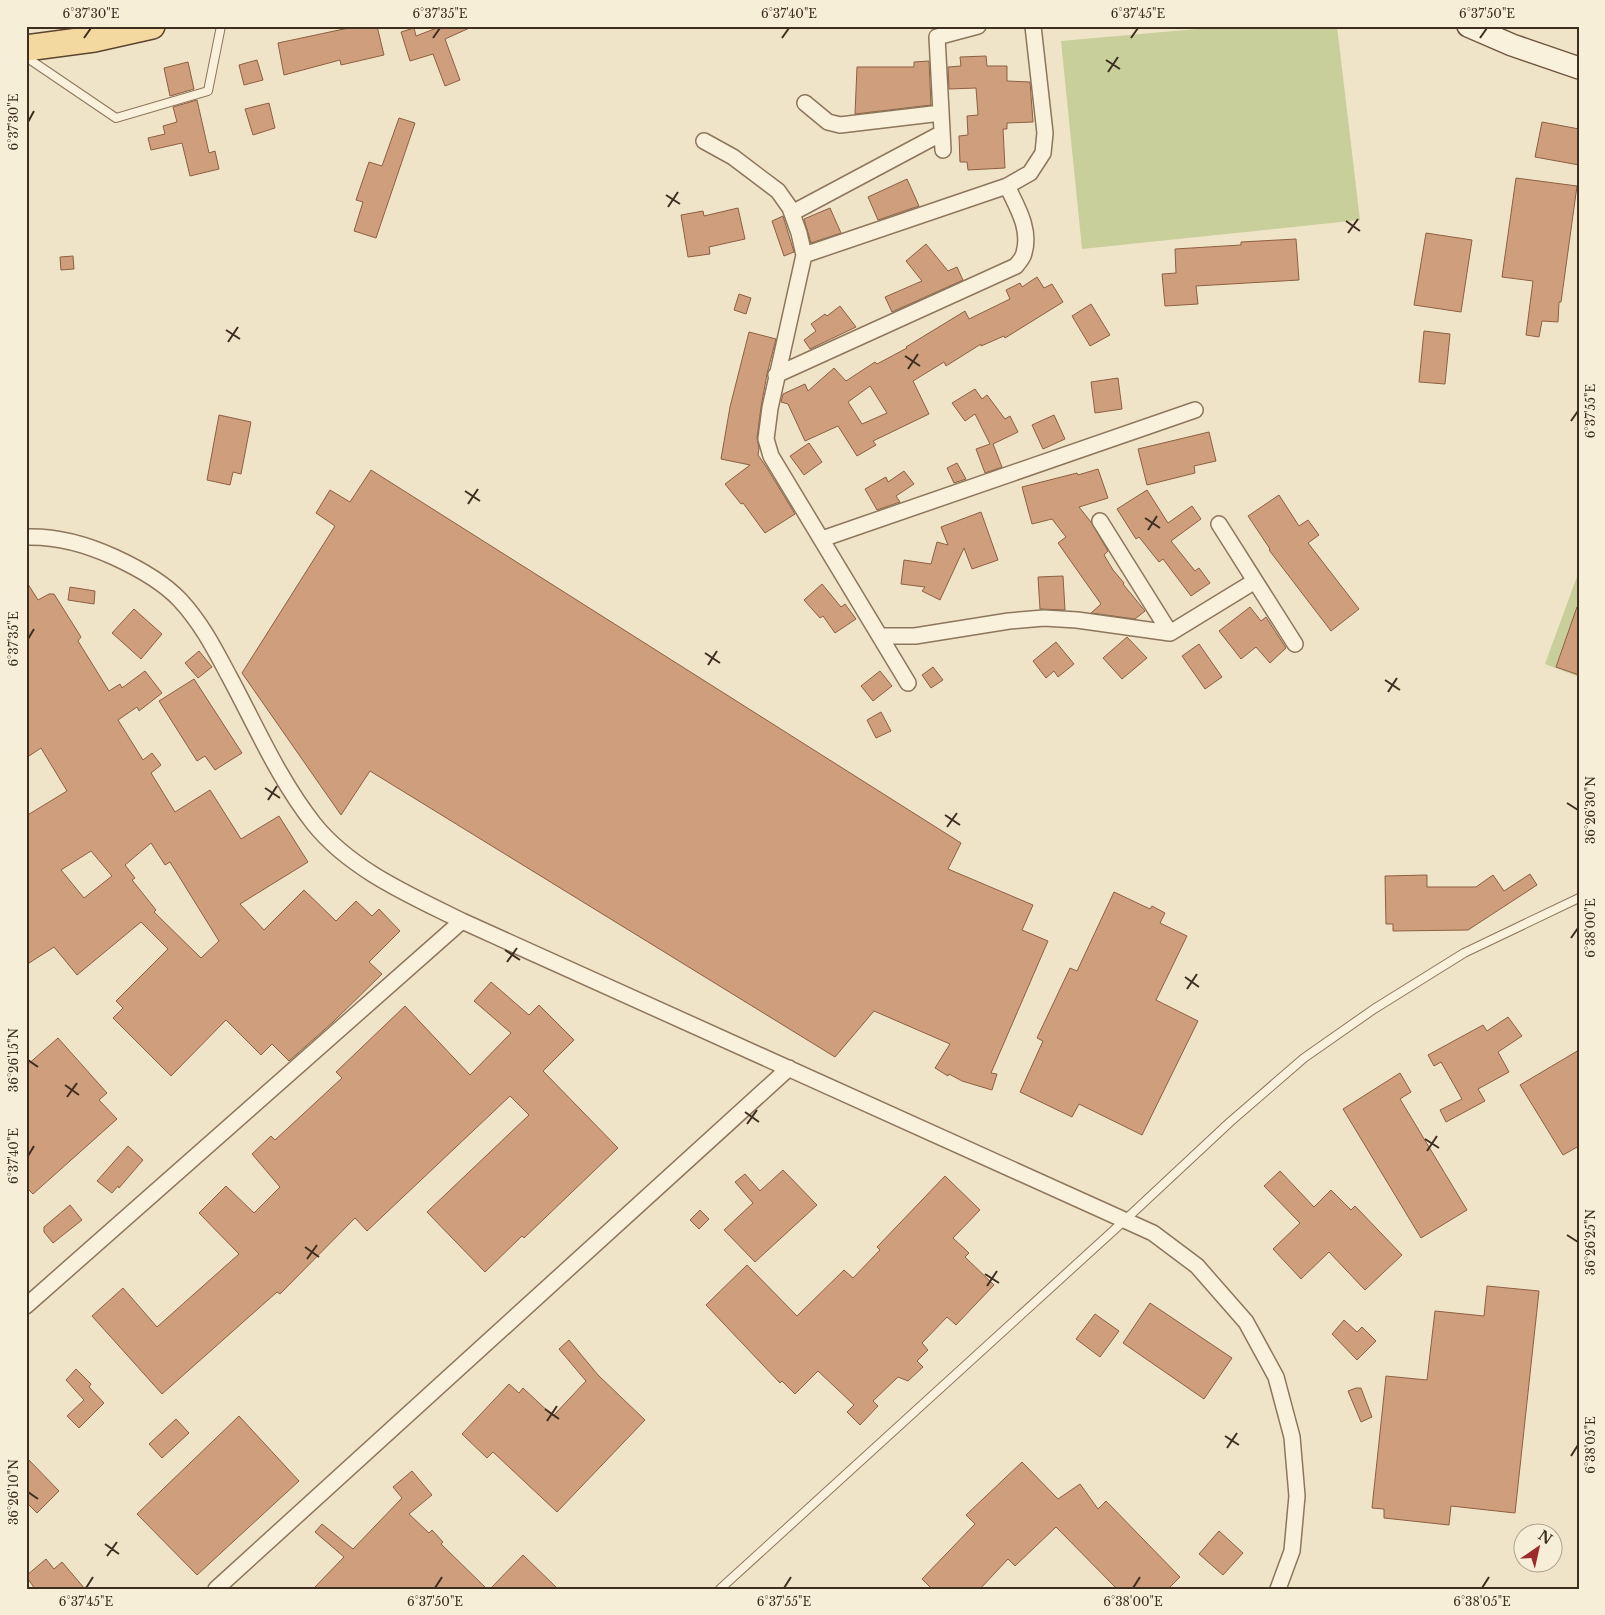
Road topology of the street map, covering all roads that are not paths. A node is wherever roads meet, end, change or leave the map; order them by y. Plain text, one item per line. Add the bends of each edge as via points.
1 (152, 26) edge
2 (221, 26) edge
3 (978, 26) edge
4 (1033, 26) edge
5 (1468, 26) edge
6 (26, 48) edge
7 (26, 58) edge
8 (1579, 68) edge
9 (805, 103) dead end
10 (941, 113) junction
11 (942, 133) junction
12 (704, 142) dead end
13 (943, 150) dead end
14 (1008, 186) junction
15 (792, 213) junction
16 (804, 255) junction
17 (776, 375) junction
18 (1195, 410) dead end
19 (1100, 521) dead end
20 (1220, 524) dead end
21 (26, 537) edge
22 (822, 539) junction
23 (1256, 581) junction
24 (1170, 634) junction
25 (880, 636) junction
26 (1295, 644) dead end
27 (908, 683) dead end
28 (1579, 898) edge
29 (462, 921) junction
30 (790, 1068) junction
31 (1125, 1220) junction
32 (26, 1306) edge
33 (216, 1589) edge
34 (720, 1589) edge
35 (1278, 1589) edge

1 - 6 main road via 94,39
2 - 7 lane via 208,91 116,118
3 - 10 street via 937,36
4 - 14 street via 1045,133 1043,153 1030,173
5 - 8 main road
9 - 10 street via 828,122 840,125
10 - 11 street
11 - 13 street
11 - 15 street
12 - 15 street via 733,157 778,191
14 - 16 street
14 - 17 street via 1023,220 1026,238 1024,254 1016,266
15 - 16 street
16 - 17 street
17 - 22 street via 766,439 771,456
18 - 22 street
19 - 24 street
20 - 23 street
21 - 29 street via 95,548 140,569 179,599 204,630 291,791 315,825 344,854 385,882
22 - 25 street
23 - 24 street
23 - 26 street
24 - 25 street via 1044,618 915,636
25 - 27 street
28 - 31 lane via 1464,953 1374,1009 1304,1058
29 - 30 street
29 - 32 street
30 - 31 street
30 - 33 street
31 - 34 lane
31 - 35 street via 1153,1233 1197,1266 1246,1322 1276,1377 1292,1437 1297,1496 1292,1551

